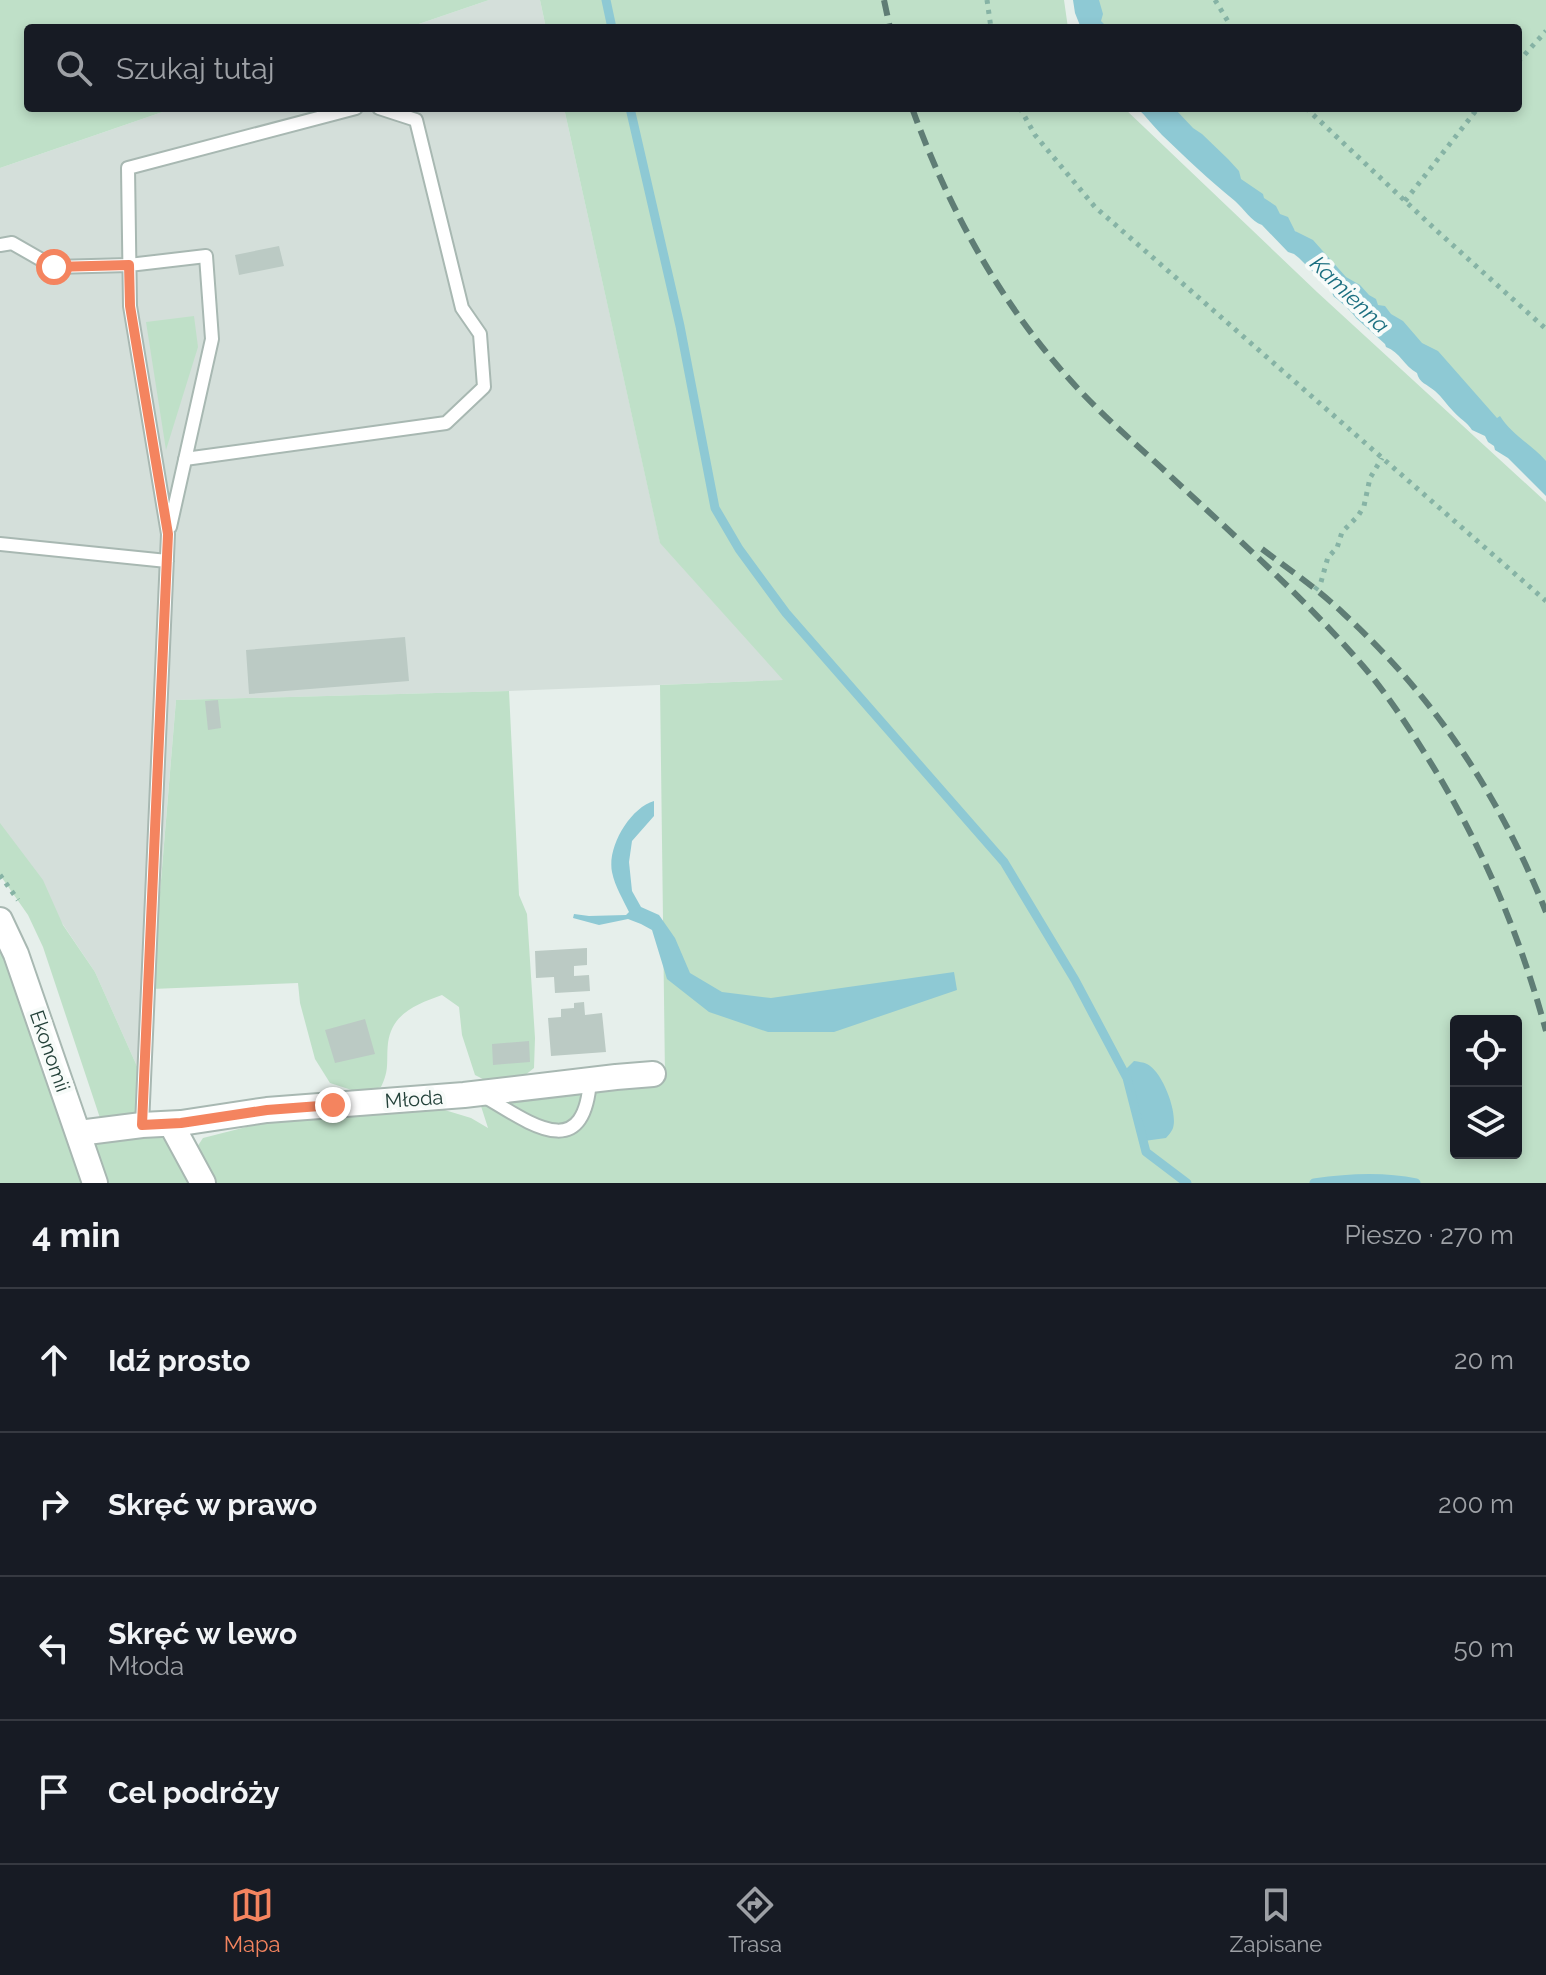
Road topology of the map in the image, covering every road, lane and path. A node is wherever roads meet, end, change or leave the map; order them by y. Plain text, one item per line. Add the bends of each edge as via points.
1 (987, 0) edge
2 (1215, 0) edge
3 (990, 24) edge
4 (1230, 24) edge
5 (1546, 31) edge
6 (1522, 58) edge
7 (341, 112) edge
8 (391, 112) edge
9 (1022, 112) edge
10 (1310, 112) edge
11 (1475, 112) edge
12 (1405, 201) junction
13 (0, 245) edge
14 (129, 265) junction
15 (1546, 329) edge
16 (1382, 458) junction
17 (185, 459) junction
18 (168, 534) junction
19 (0, 544) edge
20 (167, 561) junction
21 (1315, 590) dead end
22 (1546, 601) edge
23 (0, 920) edge
24 (653, 1074) dead end
25 (590, 1080) junction
26 (480, 1094) junction
27 (171, 1124) junction
28 (142, 1125) junction
29 (79, 1133) junction
30 (95, 1183) edge
31 (203, 1183) edge

1 - 3 path
2 - 4 path
5 - 6 path
7 - 14 lane via 128,168
8 - 17 lane via 416,120 462,308 480,334 484,387 446,423
9 - 16 path via 1095,207
10 - 12 path
11 - 12 path
12 - 15 path
13 - 14 lane via 12,243 54,267
14 - 17 lane via 206,256 212,339
14 - 18 lane via 130,306
16 - 21 path via 1370,478 1364,506 1342,532
16 - 22 path
17 - 18 lane
18 - 20 lane
19 - 20 lane
20 - 28 lane
23 - 29 street, Ekonomii
24 - 25 street, Młoda
25 - 26 street, Młoda
25 - 26 lane via 583,1116 565,1131 531,1123
26 - 27 street, Młoda via 267,1110
27 - 28 street, Młoda
27 - 31 street
28 - 29 street, Młoda
29 - 30 street, Ekonomii

